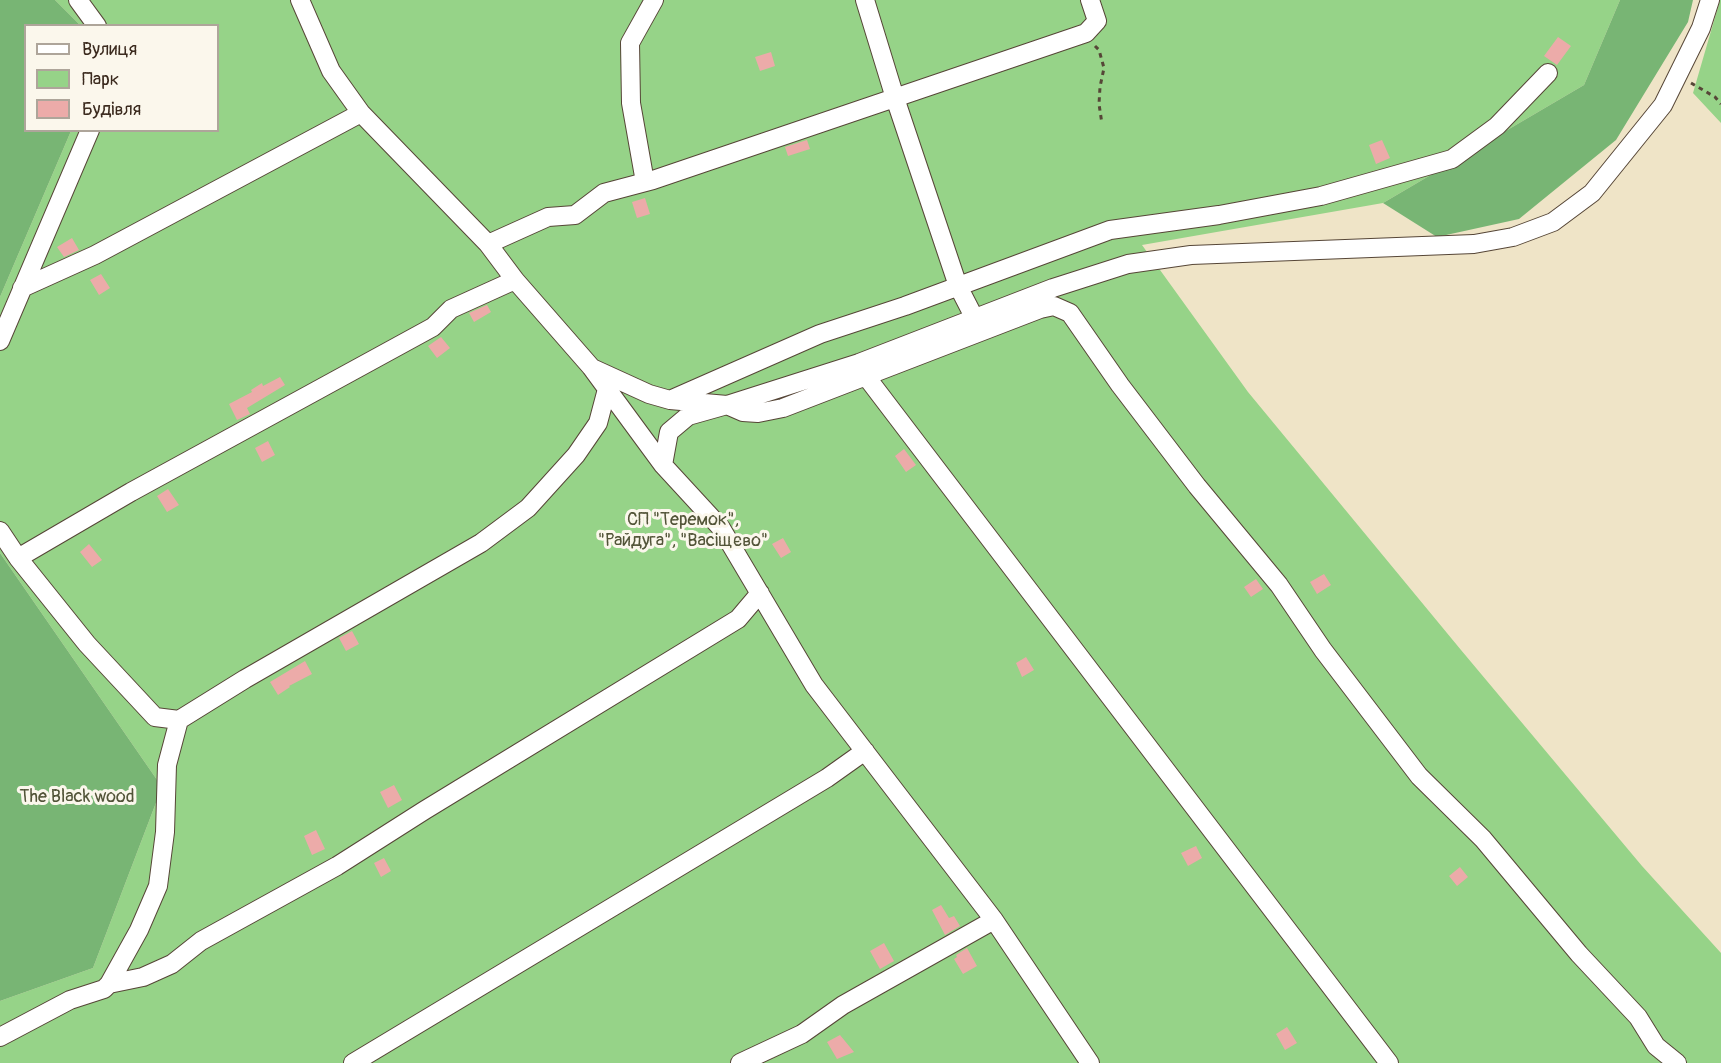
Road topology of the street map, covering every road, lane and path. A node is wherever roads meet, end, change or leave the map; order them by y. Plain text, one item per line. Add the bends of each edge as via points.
1 (78, 0) edge
2 (300, 0) edge
3 (654, 0) edge
4 (865, 0) edge
5 (1090, 0) edge
6 (1710, 0) edge
7 (96, 24) edge
8 (1074, 37) junction
9 (1548, 73) dead end
10 (1679, 76) junction
11 (895, 98) junction
12 (1721, 104) edge
13 (361, 113) junction
14 (1102, 124) dead end
15 (89, 132) edge
16 (645, 182) junction
17 (488, 244) junction
18 (515, 280) junction
19 (958, 286) junction
20 (22, 288) junction
21 (975, 319) junction
22 (0, 340) edge
23 (591, 367) junction
24 (865, 375) junction
25 (608, 389) junction
26 (670, 400) junction
27 (727, 405) junction
28 (663, 465) junction
29 (0, 531) edge
30 (18, 558) junction
31 (760, 592) junction
32 (179, 720) junction
33 (865, 751) junction
34 (994, 920) junction
35 (109, 984) junction
36 (0, 1037) edge
37 (353, 1063) edge
38 (740, 1063) edge
39 (1090, 1063) edge
40 (1389, 1063) edge
41 (1677, 1063) edge

1 - 7 street
2 - 13 street via 332,71
3 - 16 street via 630,43 632,104
4 - 11 street
5 - 8 street via 1097,21 1086,33
6 - 10 street
8 - 11 street
8 - 14 path via 1099,50 1104,68 1099,104
9 - 19 street via 1497,126 1452,159 1321,196 1110,230
10 - 12 path
10 - 21 street via 1664,105 1593,193 1552,222 1513,237 1474,244 1191,255 1128,264
11 - 16 street
11 - 19 street
13 - 17 street
13 - 20 street via 95,255
15 - 20 street
16 - 17 street via 604,193 575,215 548,217
17 - 18 street
18 - 23 street
18 - 30 street via 452,309 433,327
19 - 21 street
19 - 26 street via 820,334
20 - 22 street
21 - 27 street via 859,363
23 - 25 street
23 - 26 street
24 - 27 street via 783,408 758,413
24 - 40 street
24 - 41 street via 1040,309 1054,306 1070,313 1120,385 1279,585 1419,776 1484,838 1579,954 1638,1017 1656,1046
25 - 28 street
25 - 32 street via 598,423 576,455 528,508 481,543
26 - 27 street
27 - 28 street via 688,417 669,432
28 - 31 street via 721,528
29 - 30 street
30 - 32 street via 87,644 154,717
31 - 33 street via 814,685
31 - 35 street via 738,619 337,866 201,941 172,964 144,977
32 - 35 street via 167,765 158,886
33 - 34 street
33 - 37 street via 827,778
34 - 38 street via 843,1005 802,1034
34 - 39 street
35 - 36 street

